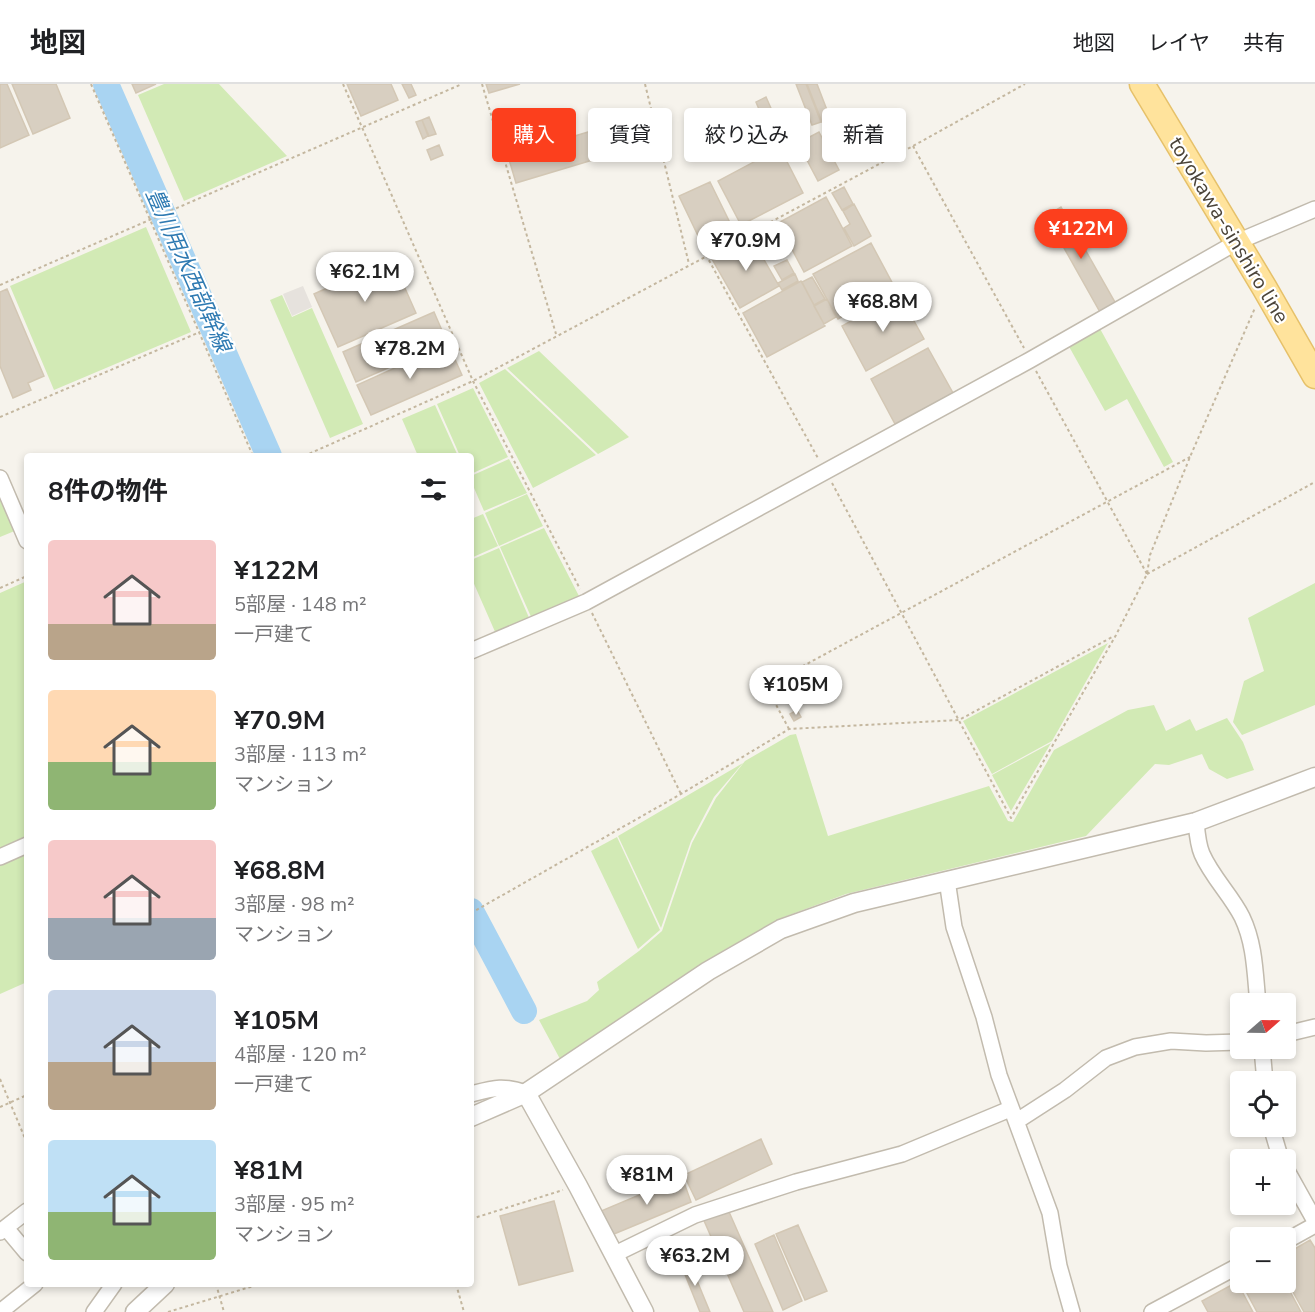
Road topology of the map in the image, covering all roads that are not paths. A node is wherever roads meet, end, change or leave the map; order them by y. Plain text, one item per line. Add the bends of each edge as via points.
1 (1142, 84) edge
2 (1315, 209) edge
3 (1237, 242) junction
4 (1315, 376) edge
5 (0, 478) edge
6 (24, 534) edge
7 (474, 650) edge
8 (1315, 777) edge
9 (1196, 822) junction
10 (24, 846) edge
11 (0, 857) edge
12 (946, 880) junction
13 (1257, 993) edge
14 (1315, 1027) edge
15 (1296, 1032) edge
16 (1230, 1042) edge
17 (474, 1093) edge
18 (526, 1093) junction
19 (1014, 1115) junction
20 (474, 1116) edge
21 (1296, 1188) edge
22 (24, 1213) edge
23 (1315, 1223) edge
24 (3, 1230) edge
25 (1296, 1235) edge
26 (24, 1249) edge
27 (615, 1254) junction
28 (1230, 1270) edge
29 (30, 1287) edge
30 (112, 1287) edge
31 (162, 1287) edge
32 (0, 1312) edge
33 (94, 1312) edge
34 (135, 1312) edge
35 (644, 1312) edge
36 (1072, 1312) edge
37 (1152, 1312) edge

1 - 3 main road, toyokawa-sinshiro line
2 - 3 street
3 - 4 main road, toyokawa-sinshiro line
3 - 7 street via 1030,360 586,602
5 - 6 street
8 - 9 street
9 - 12 street
9 - 13 street via 1201,852 1242,918 1249,937
10 - 11 street
12 - 18 street via 854,903 781,929 708,971
12 - 19 street via 954,927
14 - 15 street
16 - 19 street via 1171,1041 1135,1047 1106,1059 1065,1090
17 - 18 street via 501,1087
18 - 20 street
18 - 27 street
19 - 27 street via 902,1154 796,1182 696,1215
19 - 36 street via 1050,1213
21 - 23 street
22 - 24 street
23 - 25 street
24 - 26 street
27 - 35 street
28 - 37 street
29 - 32 street
30 - 33 street
31 - 34 street

